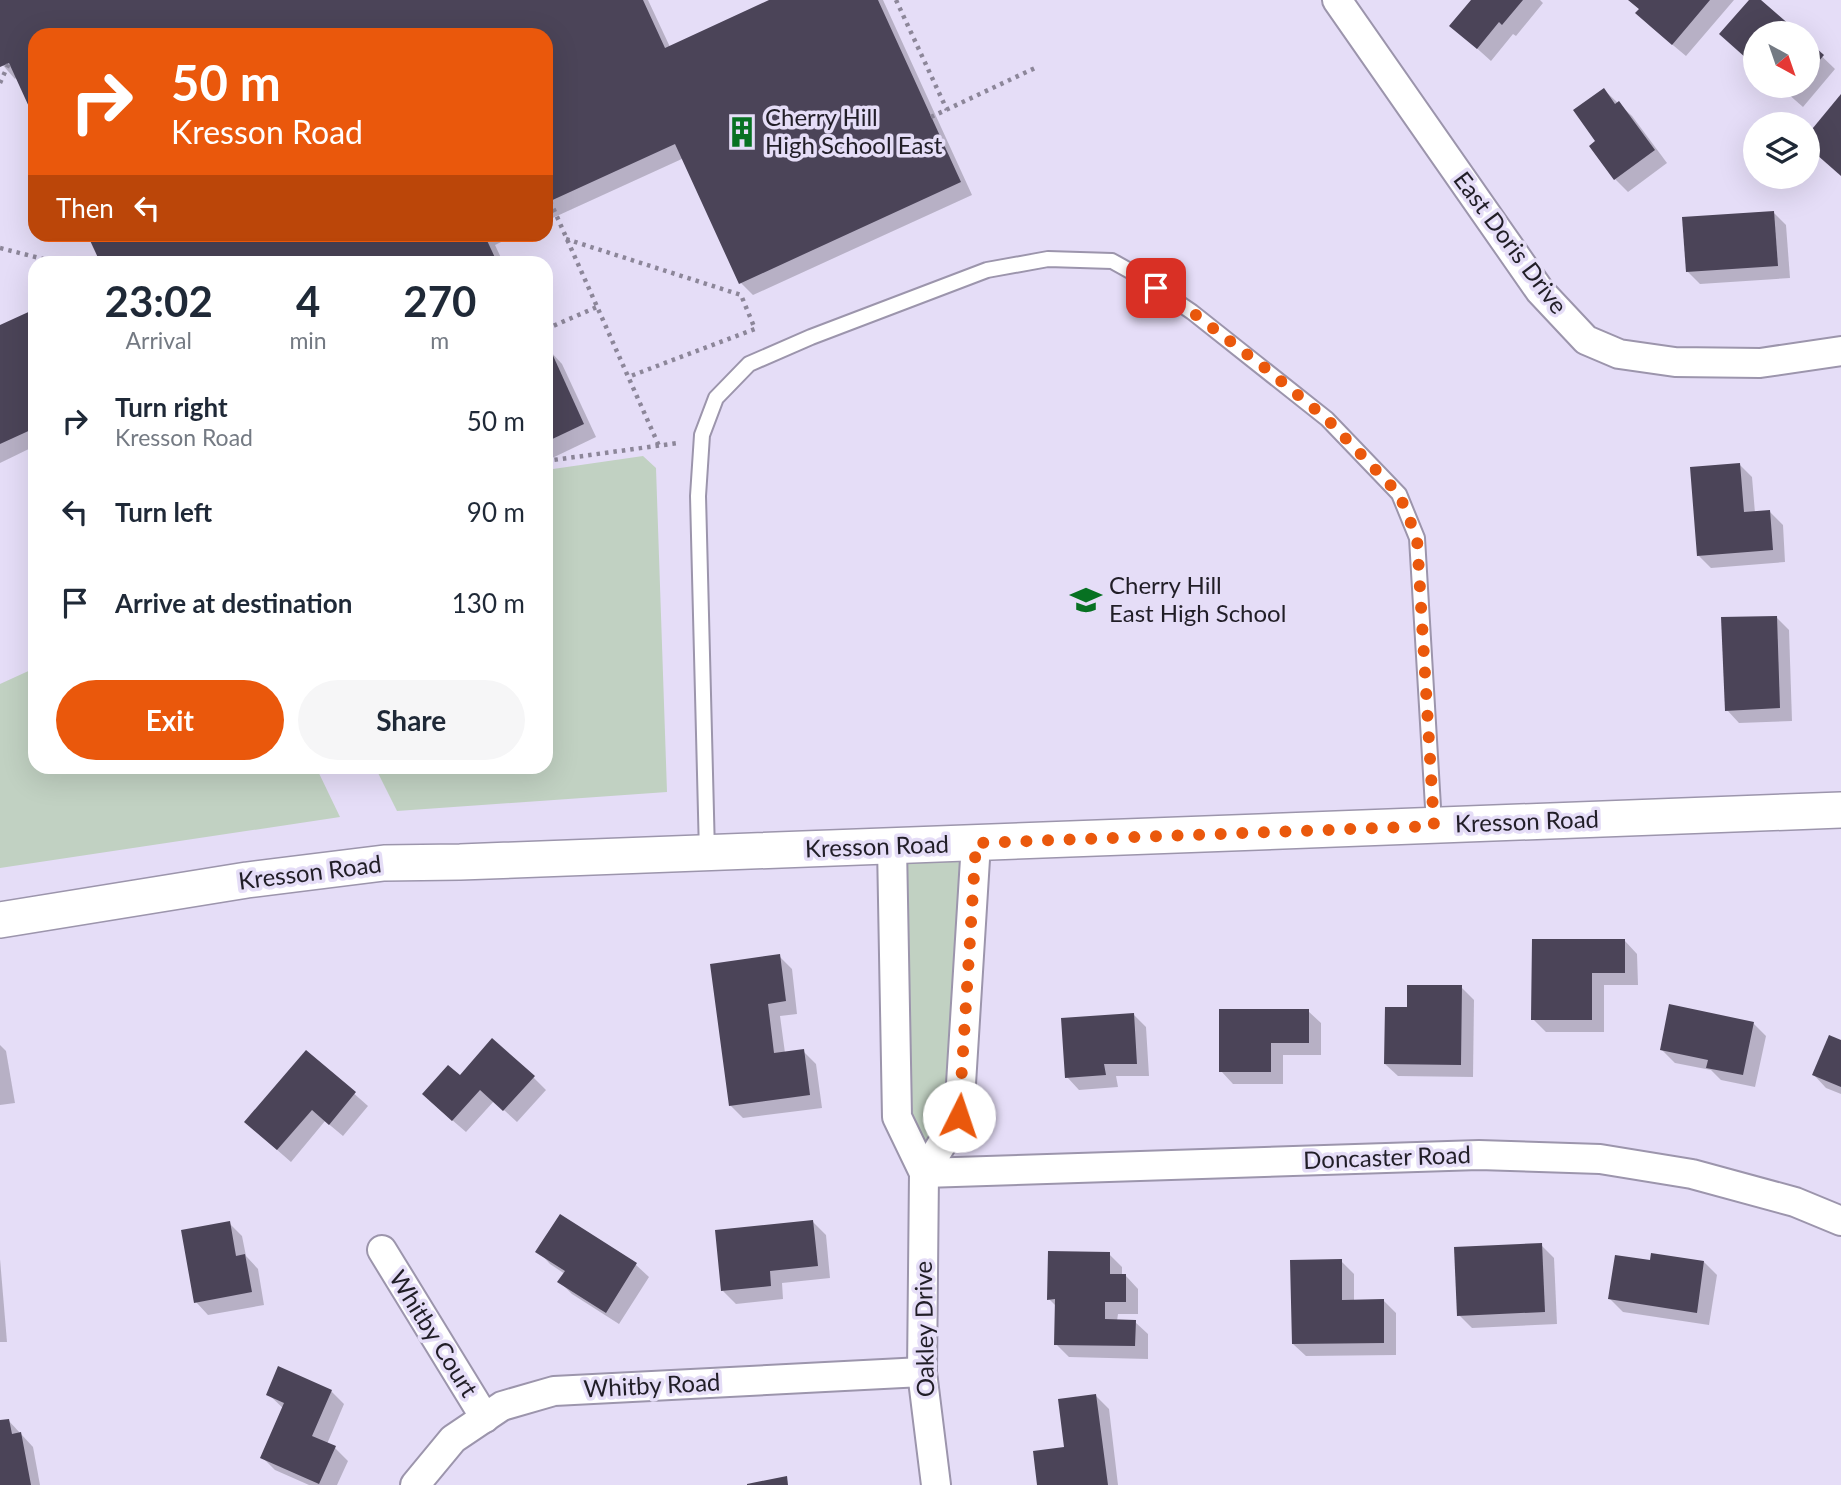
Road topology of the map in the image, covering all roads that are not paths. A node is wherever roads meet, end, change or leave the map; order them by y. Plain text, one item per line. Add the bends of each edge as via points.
1 (1337, 0) edge
2 (1841, 351) edge
3 (1841, 810) edge
4 (1434, 826) junction
5 (976, 843) junction
6 (892, 846) junction
7 (706, 853) junction
8 (0, 920) edge
9 (924, 1173) junction
10 (1841, 1221) edge
11 (382, 1250) dead end
12 (922, 1372) junction
13 (485, 1418) junction
14 (415, 1485) edge
15 (936, 1485) edge

1 - 2 street, East Doris Drive via 1540,291 1586,340 1619,354 1675,362 1760,363
3 - 4 street, Kresson Road
4 - 5 street, Kresson Road
4 - 7 lane via 1417,538 1399,494 1327,419 1139,276 1112,261 1048,259 987,271 811,337 749,365 716,398 702,435 698,496
5 - 6 street, Kresson Road
5 - 9 street via 959,1116
6 - 7 street, Kresson Road
6 - 9 street via 897,1117
7 - 8 street, Kresson Road via 384,863
9 - 10 street, Doncaster Road via 1479,1155 1600,1159 1692,1174 1794,1202
9 - 12 street, Oakley Drive
11 - 13 street, Whitby Court
12 - 13 street, Whitby Road via 554,1391 502,1406
12 - 15 street, Oakley Drive
13 - 14 street, Whitby Road via 453,1439

